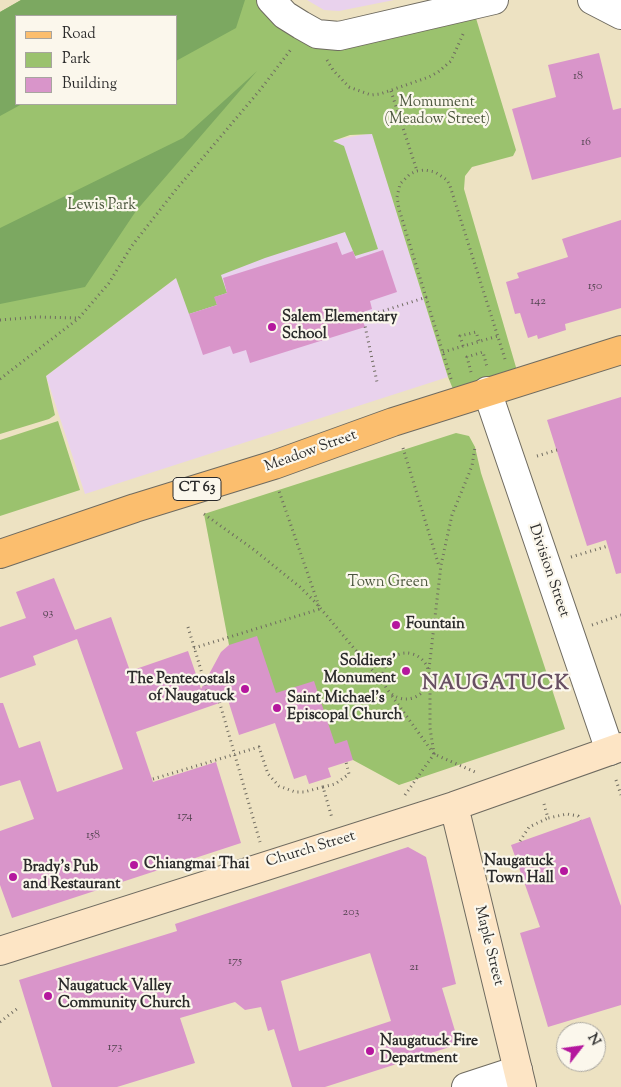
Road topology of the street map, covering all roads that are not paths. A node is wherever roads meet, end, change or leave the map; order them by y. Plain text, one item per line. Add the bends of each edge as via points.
1 (271, 0) edge
2 (494, 0) edge
3 (592, 0) edge
4 (621, 15) edge
5 (621, 350) edge
6 (487, 392) junction
7 (0, 554) edge
8 (615, 749) edge
9 (454, 806) junction
10 (0, 950) edge
11 (520, 1079) edge
12 (466, 1087) edge

1 - 2 street via 285,15 309,29 339,36
3 - 4 street
5 - 6 main road, Meadow Street / CT 63
6 - 7 main road, Meadow Street / CT 63
6 - 8 street, Division Street
8 - 9 street, Church Street
9 - 10 street, Church Street
9 - 11 street, Maple Street
11 - 12 street

